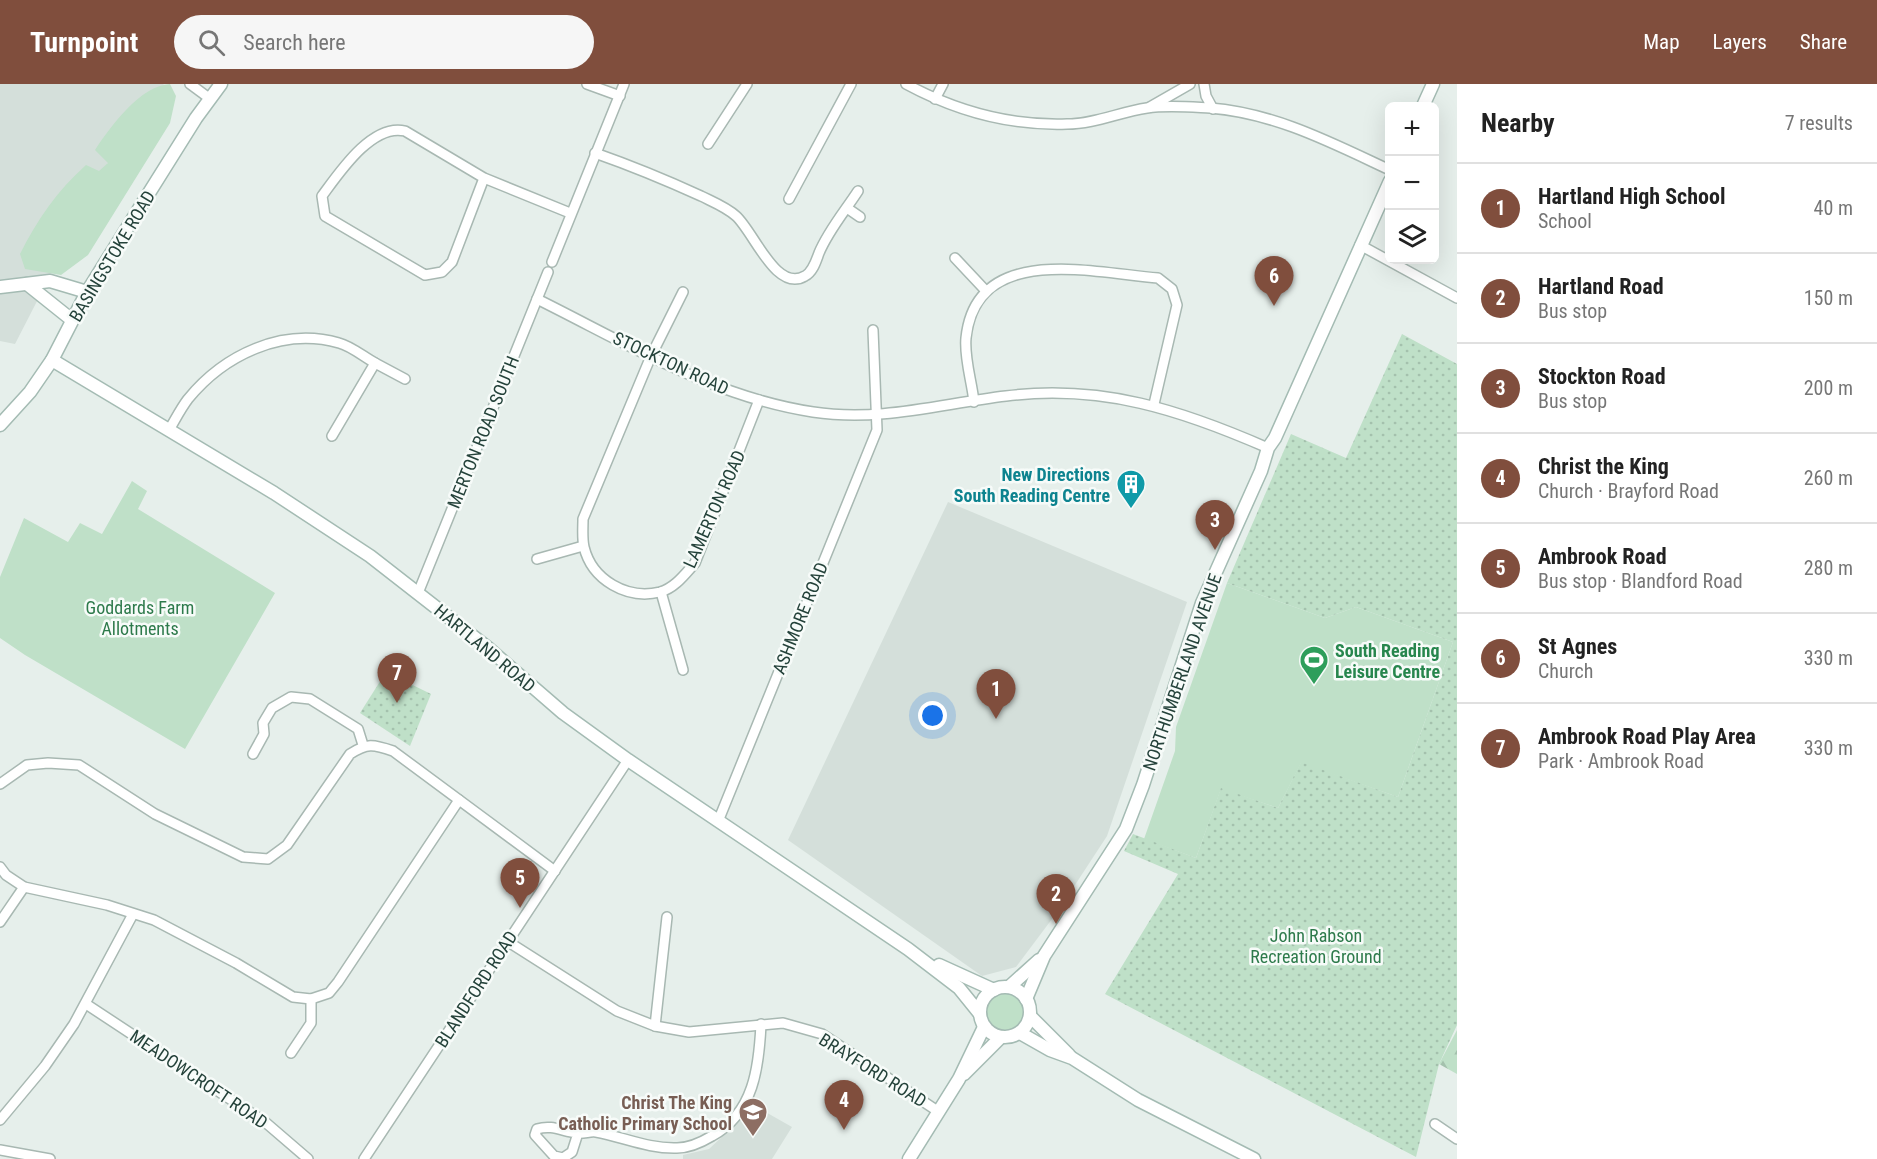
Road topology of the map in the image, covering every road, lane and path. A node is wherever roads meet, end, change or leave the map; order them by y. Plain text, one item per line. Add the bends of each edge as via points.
1 (190, 84) edge
2 (221, 84) edge
3 (587, 84) edge
4 (624, 84) edge
5 (747, 84) edge
6 (851, 84) edge
7 (906, 84) edge
8 (943, 84) edge
9 (1190, 84) edge
10 (1204, 84) edge
11 (1433, 84) edge
12 (620, 96) junction
13 (209, 98) junction
14 (935, 99) junction
15 (1425, 102) edge
16 (1148, 108) junction
17 (1213, 109) junction
18 (708, 144) dead end
19 (595, 153) junction
20 (1385, 168) edge
21 (484, 178) junction
22 (1385, 190) edge
23 (858, 192) dead end
24 (789, 199) dead end
25 (847, 208) junction
26 (570, 213) junction
27 (860, 217) dead end
28 (1360, 245) junction
29 (955, 258) dead end
30 (27, 284) junction
31 (0, 287) edge
32 (986, 291) junction
33 (87, 292) junction
34 (683, 292) dead end
35 (1457, 298) edge
36 (537, 299) junction
37 (72, 320) junction
38 (873, 330) dead end
39 (651, 356) junction
40 (52, 360) junction
41 (375, 363) junction
42 (405, 380) dead end
43 (759, 400) junction
44 (974, 402) junction
45 (1154, 404) junction
46 (875, 415) junction
47 (0, 425) edge
48 (169, 430) junction
49 (332, 436) dead end
50 (1268, 448) junction
51 (583, 546) junction
52 (537, 559) dead end
53 (661, 592) junction
54 (418, 593) junction
55 (683, 670) dead end
56 (363, 745) junction
57 (252, 754) dead end
58 (628, 760) junction
59 (0, 784) edge
60 (459, 800) junction
61 (719, 819) junction
62 (0, 867) edge
63 (555, 871) junction
64 (24, 887) junction
65 (133, 914) junction
66 (667, 917) dead end
67 (0, 922) edge
68 (507, 941) junction
69 (908, 949) junction
70 (1044, 956) junction
71 (1009, 987) junction
72 (994, 990) junction
73 (310, 999) junction
74 (1026, 999) junction
75 (86, 1004) junction
76 (980, 1014) junction
77 (1030, 1016) junction
78 (761, 1024) junction
79 (655, 1026) junction
80 (984, 1027) junction
81 (1020, 1033) junction
82 (1000, 1038) junction
83 (291, 1053) dead end
84 (1072, 1058) junction
85 (959, 1079) junction
86 (939, 1112) junction
87 (0, 1120) edge
88 (1435, 1124) dead end
89 (578, 1133) junction
90 (1457, 1138) edge
91 (0, 1149) edge
92 (50, 1159) edge
93 (308, 1159) edge
94 (364, 1159) edge
95 (909, 1159) edge
96 (1254, 1159) edge

1 - 13 street
2 - 13 street, BASINGSTOKE ROAD
3 - 12 street
4 - 12 street, MERTON ROAD SOUTH
5 - 18 street
6 - 24 street
7 - 14 street
8 - 14 street
9 - 16 street
10 - 17 street
11 - 15 street
12 - 19 street, MERTON ROAD SOUTH
13 - 33 street, BASINGSTOKE ROAD
14 - 16 street via 990,119 1067,124
16 - 17 street
17 - 20 street via 1294,126
19 - 25 street via 647,171 727,209 745,227 773,269 794,280 806,276 814,267 820,250
19 - 26 street, MERTON ROAD SOUTH
21 - 21 street via 452,262 442,272 425,275 325,216 322,196 347,162 382,131 405,130
21 - 26 street
22 - 28 street, NORTHUMBERLAND AVENUE
23 - 25 street
25 - 27 street
26 - 36 street, MERTON ROAD SOUTH
28 - 35 street
28 - 50 street, NORTHUMBERLAND AVENUE
29 - 32 street
30 - 31 street
30 - 33 street via 50,281
30 - 37 street
32 - 44 street via 972,312 965,340
32 - 45 street via 1004,278 1037,268 1158,278 1172,289 1177,305
33 - 37 street, BASINGSTOKE ROAD
34 - 39 street
36 - 39 street, STOCKTON ROAD
36 - 54 street, MERTON ROAD SOUTH
37 - 40 street, BASINGSTOKE ROAD
38 - 46 street, ASHMORE ROAD
39 - 43 street, STOCKTON ROAD via 701,381
39 - 51 street via 583,519
40 - 47 street, BASINGSTOKE ROAD
40 - 48 street, HARTLAND ROAD
41 - 42 street
41 - 48 street via 341,343 304,337 277,340 214,372 187,400
41 - 49 street
43 - 46 street, STOCKTON ROAD via 814,412
43 - 53 street, LAMERTON ROAD via 695,563 681,580
44 - 45 street, STOCKTON ROAD via 1064,392
44 - 46 street, STOCKTON ROAD
45 - 50 street, STOCKTON ROAD
46 - 61 street, ASHMORE ROAD via 877,430
48 - 54 street, HARTLAND ROAD via 274,493 370,556
50 - 70 street, NORTHUMBERLAND AVENUE via 1202,603 1126,829
51 - 52 street
51 - 53 street via 591,567 608,584 633,593
53 - 55 street
54 - 58 street, HARTLAND ROAD via 563,713
56 - 57 street via 357,729 310,699 291,697 272,708 262,723 264,734
56 - 59 street via 340,766 287,845 268,859 243,857 155,814 79,765 27,765
56 - 60 street via 393,751
58 - 61 street, HARTLAND ROAD
58 - 63 street, BLANDFORD ROAD
60 - 63 street
60 - 73 street via 338,982 329,993
61 - 69 street, HARTLAND ROAD
62 - 64 street
63 - 68 street, BLANDFORD ROAD
64 - 65 street
64 - 67 street
65 - 73 street via 154,920 293,997
65 - 75 street
66 - 79 street
68 - 79 street, BRAYFORD ROAD via 617,1011
68 - 94 street, BLANDFORD ROAD
69 - 72 street, HARTLAND ROAD
69 - 76 street, HARTLAND ROAD via 959,988
70 - 71 street, NORTHUMBERLAND AVENUE
70 - 74 street, NORTHUMBERLAND AVENUE
71 - 72 street
71 - 74 street
72 - 76 street via 980,1002
73 - 83 street via 310,1023
74 - 77 street
75 - 87 street via 45,1066
75 - 93 street, MEADOWCROFT ROAD via 266,1122
76 - 80 street
77 - 81 street
77 - 84 street
78 - 79 street, BRAYFORD ROAD via 689,1032
78 - 86 street, BRAYFORD ROAD via 783,1023 822,1034
78 - 89 street via 753,1088 735,1118 721,1131 699,1144 679,1148 651,1146 593,1131
80 - 82 street
80 - 85 street
81 - 82 street
81 - 84 street
82 - 85 street
84 - 96 street via 1138,1100
85 - 86 street
86 - 95 street
88 - 90 street
89 - 89 street via 572,1152 563,1158 554,1156 535,1135 537,1129 544,1127
91 - 92 street

